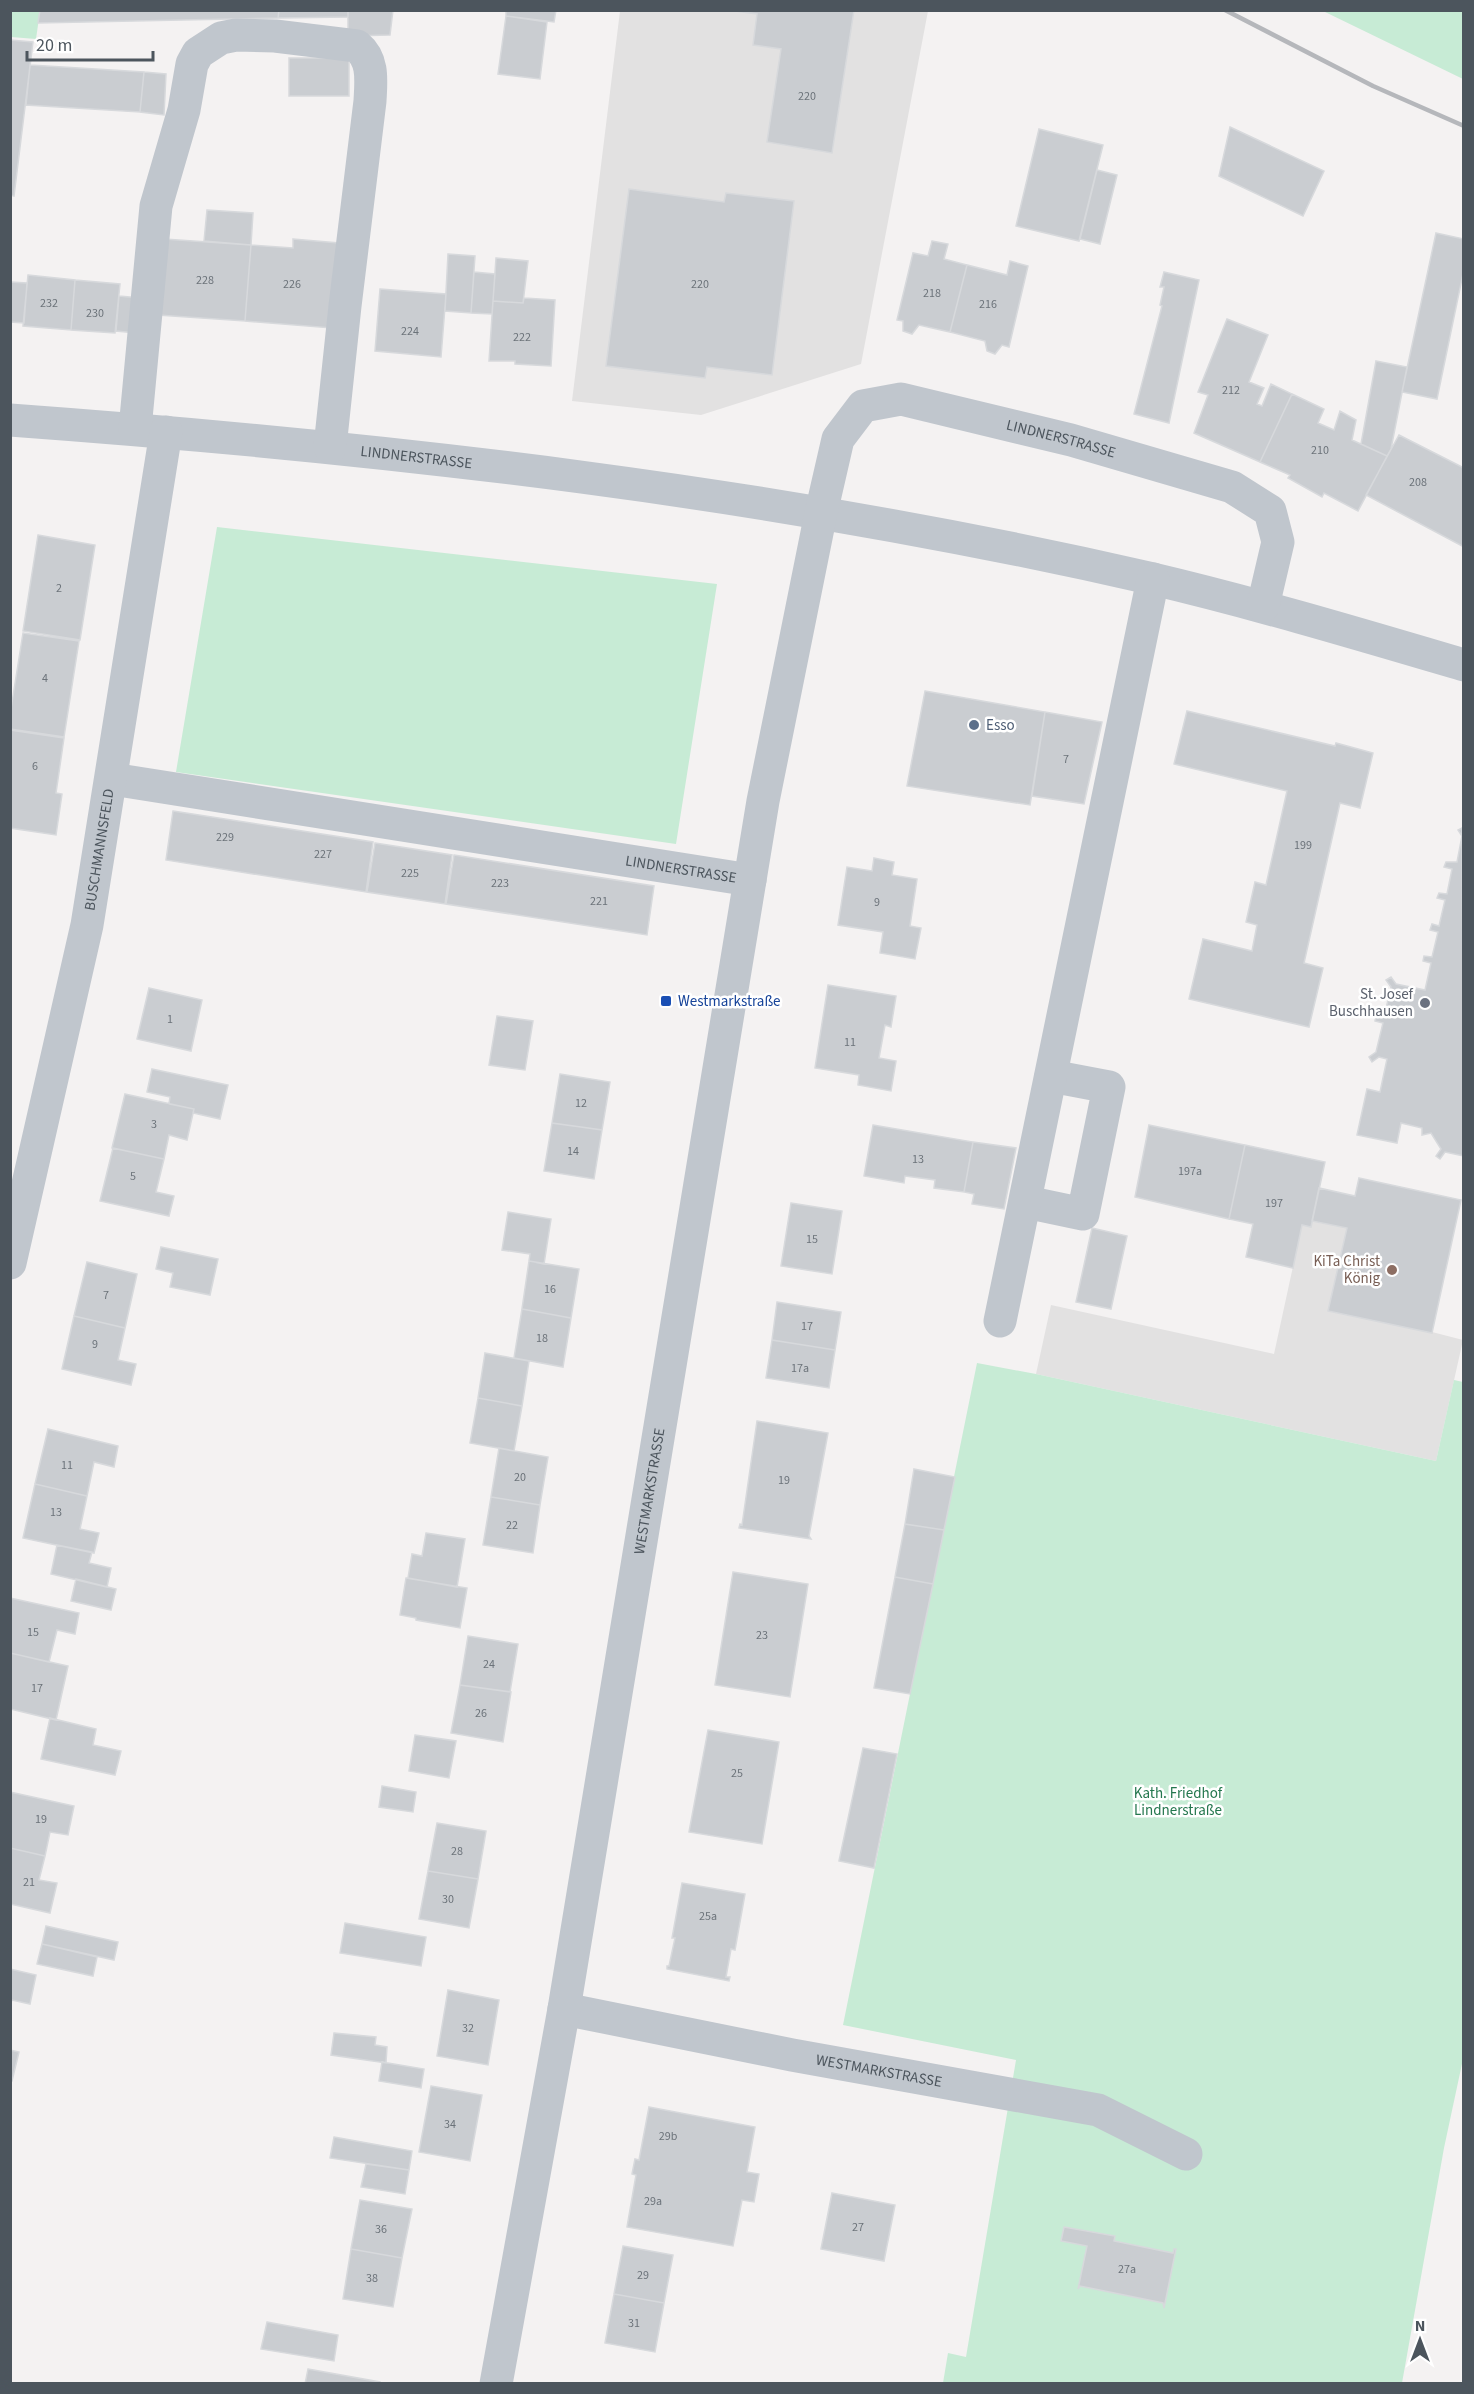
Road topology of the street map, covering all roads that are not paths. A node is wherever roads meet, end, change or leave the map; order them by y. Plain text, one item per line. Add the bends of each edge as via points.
1 (10, 420) edge
2 (151, 430) junction
3 (330, 447) junction
4 (821, 513) junction
5 (1153, 579) junction
6 (1263, 606) junction
7 (1464, 664) edge
8 (112, 779) junction
9 (750, 880) junction
10 (1051, 1076) junction
11 (1026, 1202) junction
12 (10, 1263) edge
13 (1000, 1321) dead end
14 (564, 2010) junction
15 (1186, 2154) dead end
16 (496, 2384) edge

1 - 2 street, LINDNERSTRASSE
2 - 3 street, LINDNERSTRASSE
2 - 3 street, BUSCHMANNSFELD via 156,206 184,110 192,64 198,52 221,38 275,36 357,46 364,52 371,73
2 - 8 street, BUSCHMANNSFELD
3 - 4 street, LINDNERSTRASSE via 697,492
4 - 5 street, LINDNERSTRASSE
4 - 6 street, LINDNERSTRASSE via 838,439 863,406 901,399 1071,440 1232,487 1270,512 1278,542
4 - 9 street, WESTMARKSTRASSE
5 - 6 street, LINDNERSTRASSE
5 - 10 street
6 - 7 street, LINDNERSTRASSE
8 - 9 street, LINDNERSTRASSE
8 - 12 street, BUSCHMANNSFELD via 87,925
9 - 14 street, WESTMARKSTRASSE
10 - 11 street
10 - 11 street via 1108,1087 1106,1099 1083,1214
11 - 13 street
14 - 15 street, WESTMARKSTRASSE via 1098,2110
14 - 16 street, WESTMARKSTRASSE

